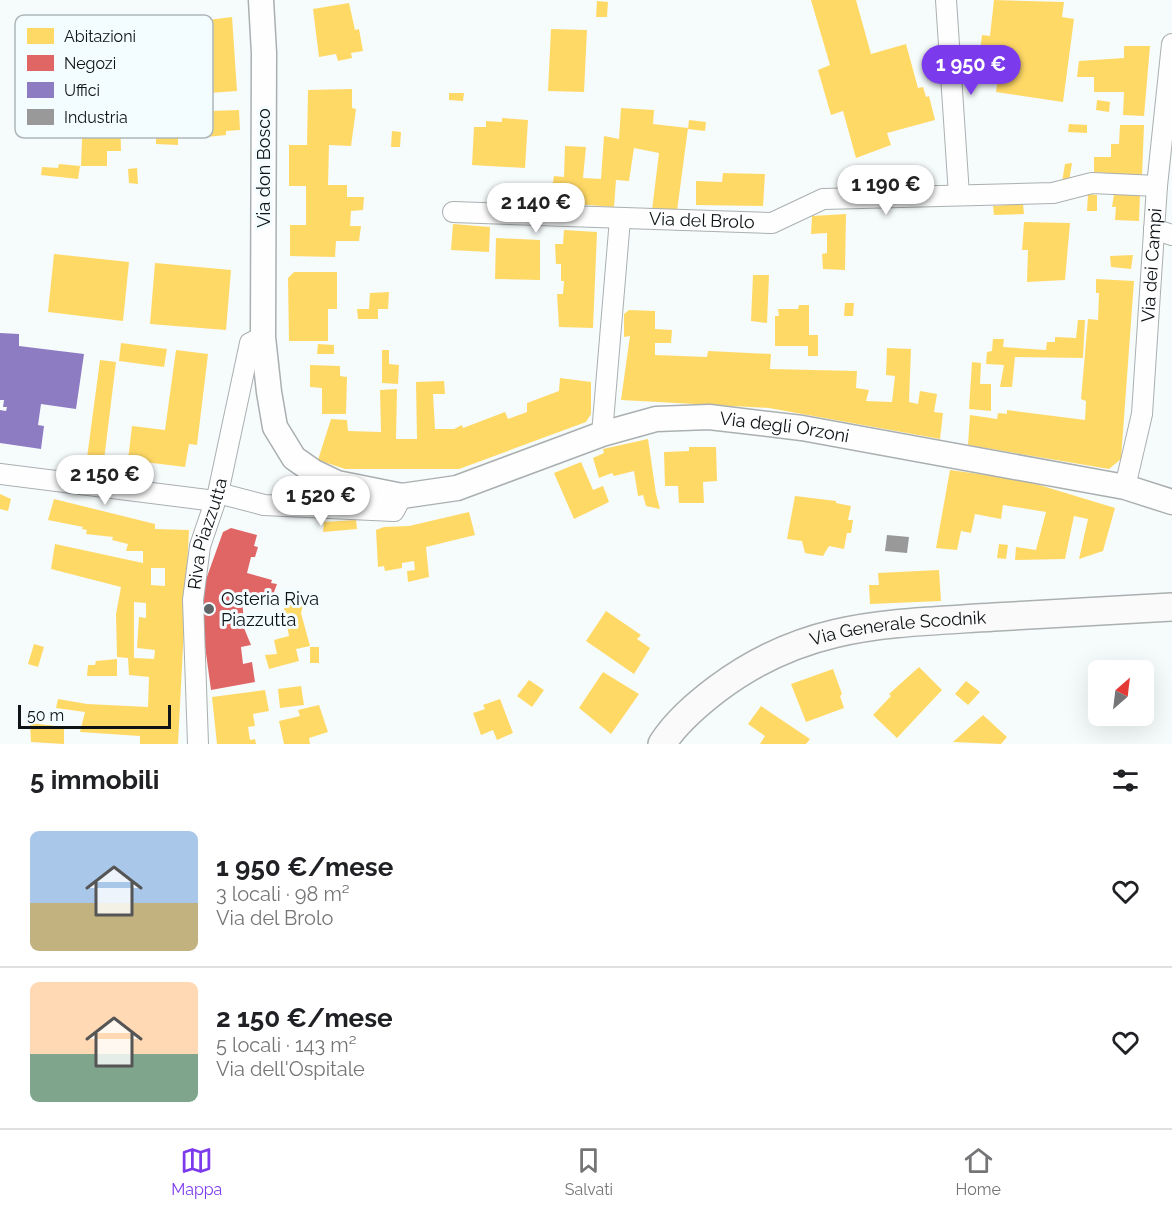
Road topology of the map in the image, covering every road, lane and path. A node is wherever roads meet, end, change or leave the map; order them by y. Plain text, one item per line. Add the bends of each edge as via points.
1 (261, 0) edge
2 (946, 0) edge
3 (1172, 44) edge
4 (1157, 186) junction
5 (959, 195) junction
6 (453, 212) dead end
7 (620, 219) junction
8 (1163, 232) edge
9 (263, 337) junction
10 (602, 434) junction
11 (0, 474) edge
12 (1125, 487) junction
13 (402, 496) junction
14 (217, 497) junction
15 (1172, 502) edge
16 (1172, 607) edge
17 (198, 744) edge
18 (662, 744) edge

1 - 9 street, Via don Bosco
2 - 5 street
3 - 4 street, Via dei Campi
4 - 5 street, Via del Brolo via 1092,183 1053,193
4 - 8 street, Via dei Campi
5 - 7 street, Via del Brolo via 823,199 772,223
6 - 7 street, Via del Brolo
7 - 10 street
8 - 12 street, Via dei Campi via 1142,414
9 - 13 street, Via degli Orzoni via 275,427 294,458 337,483
9 - 14 street, Riva Piazzutta via 250,343
10 - 12 street, Via degli Orzoni via 656,419 709,417 802,428
10 - 13 street, Via degli Orzoni via 457,488
11 - 14 street
12 - 15 street, Via degli Orzoni
13 - 14 street, Via degli Orzoni via 394,511 264,505
14 - 17 street, Riva Piazzutta via 200,546 193,600
16 - 18 main road, Via Generale Scodnik via 897,623 837,632 791,645 745,668 700,701

